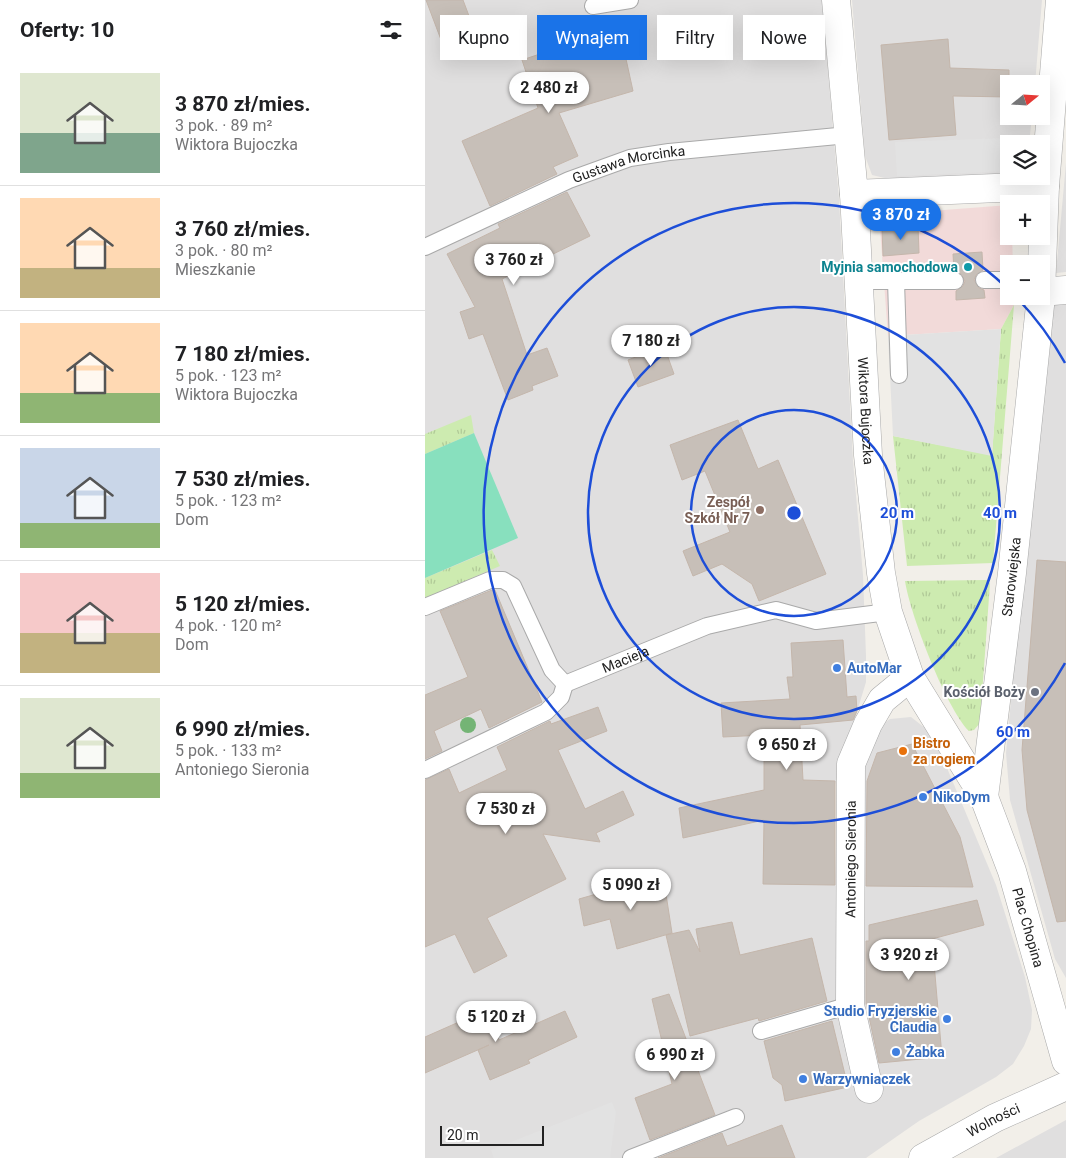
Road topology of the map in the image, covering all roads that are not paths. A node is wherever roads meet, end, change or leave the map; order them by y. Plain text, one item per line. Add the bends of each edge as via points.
1 (630, 0) edge
2 (836, 0) edge
3 (1060, 0) edge
4 (593, 6) dead end
5 (1061, 32) edge
6 (848, 135) junction
7 (1045, 186) junction
8 (854, 194) junction
9 (425, 247) edge
10 (1042, 255) edge
11 (983, 280) dead end
12 (1000, 280) edge
13 (858, 281) junction
14 (897, 281) junction
15 (955, 281) dead end
16 (1066, 290) edge
17 (1050, 293) edge
18 (1040, 305) edge
19 (899, 375) dead end
20 (425, 607) edge
21 (888, 612) junction
22 (910, 677) junction
23 (565, 684) junction
24 (425, 770) edge
25 (984, 797) junction
26 (850, 1004) junction
27 (761, 1031) dead end
28 (1066, 1061) edge
29 (1066, 1086) edge
30 (869, 1090) dead end
31 (736, 1117) dead end
32 (631, 1158) edge
33 (923, 1158) edge

1 - 4 lane
2 - 6 street, Wiktora Bujoczka
3 - 5 street, Starowiejska
5 - 7 street, Starowiejska
6 - 8 street, Wiktora Bujoczka
6 - 9 lane, Gustawa Morcinka via 630,158 569,180
7 - 8 street
7 - 10 street, Starowiejska
8 - 13 street, Wiktora Bujoczka
11 - 12 lane
13 - 14 lane
13 - 21 street, Wiktora Bujoczka via 868,455
14 - 15 lane
14 - 19 lane
16 - 17 street
18 - 25 street, Starowiejska
20 - 23 lane via 490,580 503,580 513,586 552,670
21 - 22 street, Wiktora Bujoczka
21 - 23 lane, Macieja via 815,621 776,610 707,626
22 - 25 street, Wiktora Bujoczka
22 - 26 street, Antoniego Sieronia via 882,700 851,764
23 - 24 lane via 561,697 546,712
25 - 28 street, Plac Chopina via 1012,871
26 - 27 lane
26 - 30 street, Antoniego Sieronia
29 - 33 street, Wolności via 995,1118
31 - 32 lane

